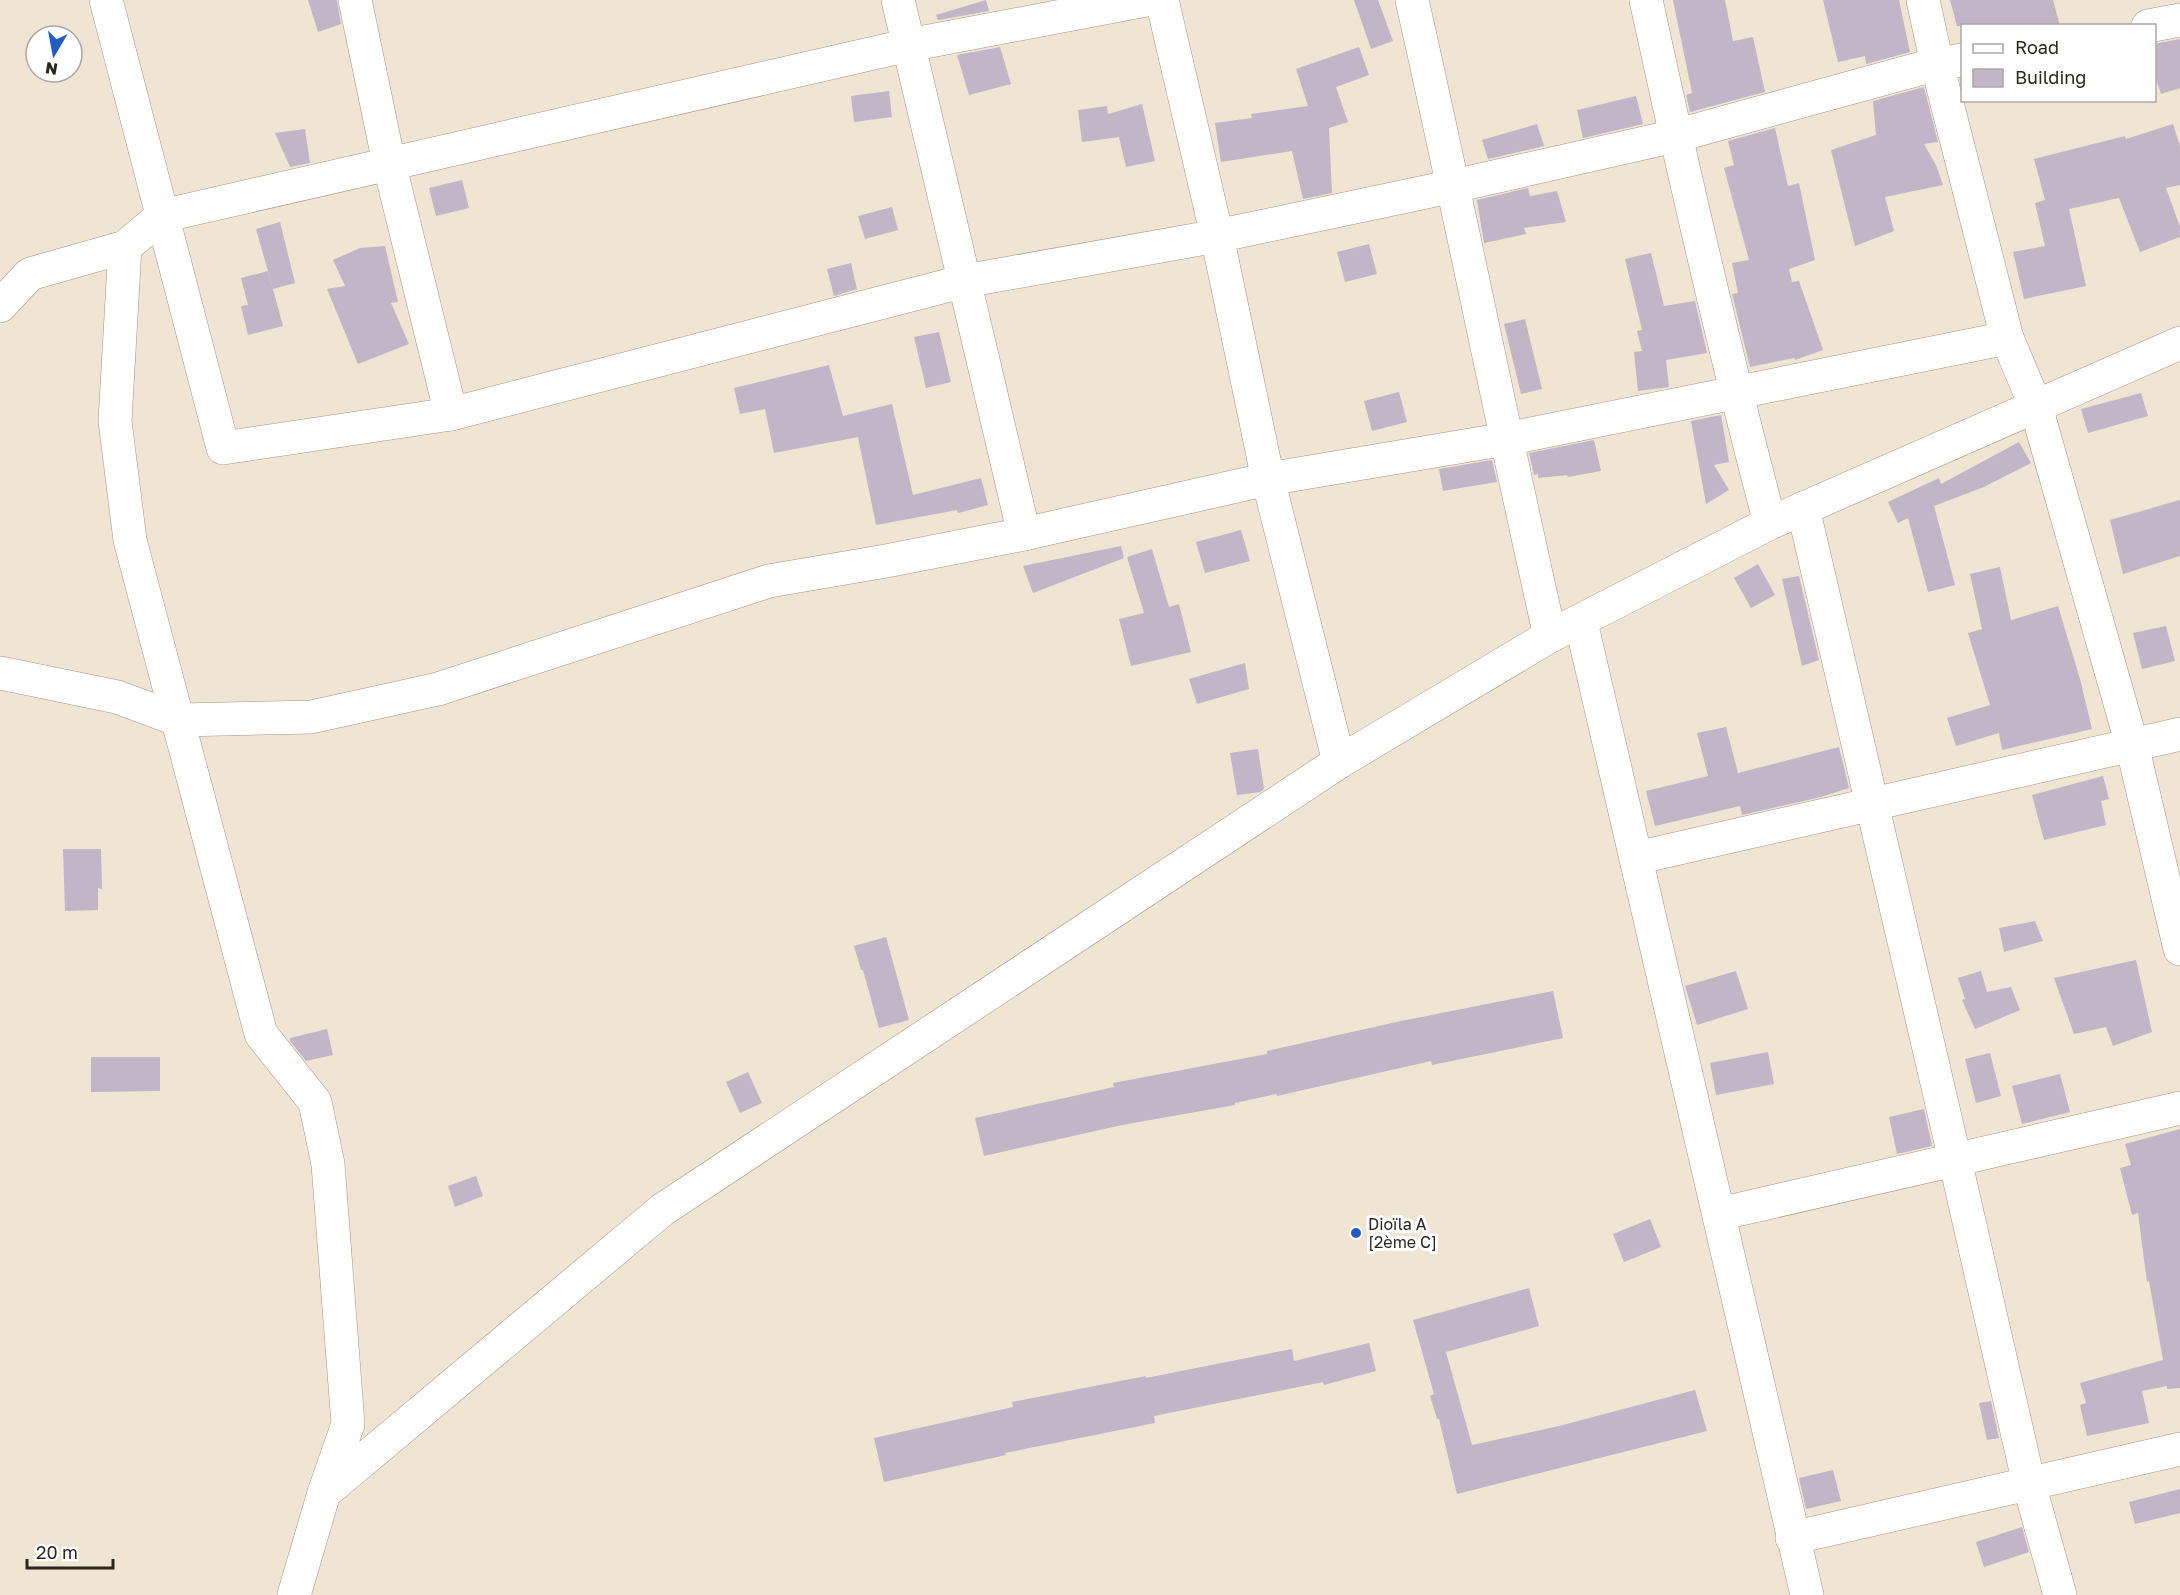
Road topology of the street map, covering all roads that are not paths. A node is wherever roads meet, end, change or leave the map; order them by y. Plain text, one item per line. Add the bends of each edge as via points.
1 (106, 0) edge
2 (355, 0) edge
3 (898, 0) edge
4 (1146, 0) edge
5 (1162, 0) edge
6 (1412, 0) edge
7 (1646, 0) edge
8 (1923, 0) edge
9 (2180, 20) edge
10 (2156, 24) edge
11 (909, 45) junction
12 (1950, 62) edge
13 (1675, 136) junction
14 (389, 163) junction
15 (1454, 186) junction
16 (162, 216) junction
17 (1217, 236) junction
18 (125, 247) junction
19 (965, 281) junction
20 (0, 306) edge
21 (2007, 338) junction
22 (2180, 343) edge
23 (1735, 392) junction
24 (2036, 407) junction
25 (451, 414) junction
26 (1506, 439) junction
27 (1268, 479) junction
28 (1803, 508) junction
29 (1770, 524) junction
30 (1024, 534) junction
31 (1581, 622) junction
32 (1550, 636) junction
33 (0, 673) edge
34 (179, 720) junction
35 (2180, 734) edge
36 (2132, 745) junction
37 (1339, 762) junction
38 (1872, 804) junction
39 (1636, 858) junction
40 (2180, 949) edge
41 (2180, 1108) edge
42 (1955, 1160) junction
43 (1719, 1214) junction
44 (2180, 1449) edge
45 (2029, 1484) junction
46 (324, 1493) junction
47 (1792, 1538) junction
48 (294, 1595) edge
49 (1807, 1595) edge
50 (2060, 1595) edge

1 - 16 street
2 - 14 street
3 - 11 street
4 - 11 street
5 - 17 street
6 - 15 street
7 - 13 street
8 - 12 street
9 - 10 street
11 - 14 street
11 - 19 street
12 - 13 street
12 - 21 street
13 - 15 street
13 - 23 street
14 - 16 street
14 - 25 street
15 - 17 street
15 - 26 street
16 - 18 street
16 - 25 street via 223,448
17 - 19 street
17 - 27 street
18 - 20 street via 30,274
18 - 34 street via 115,420 130,540
19 - 25 street
19 - 30 street
21 - 23 street
21 - 24 street
22 - 24 street
23 - 26 street
23 - 29 street
24 - 28 street
24 - 36 street
26 - 27 street
26 - 32 street
27 - 30 street
27 - 37 street
28 - 29 street
28 - 38 street
29 - 31 street
30 - 34 street via 769,581 438,689 311,717
31 - 32 street
31 - 39 street
32 - 37 street
33 - 34 street via 117,697
34 - 46 street via 261,1034 315,1102 328,1164 348,1424
35 - 36 street
36 - 38 street
36 - 40 street
37 - 46 street via 662,1210
38 - 39 street
38 - 42 street
39 - 43 street
41 - 42 street
42 - 43 street
42 - 45 street
43 - 47 street
44 - 45 street
45 - 47 street
45 - 50 street
46 - 48 street
47 - 49 street

